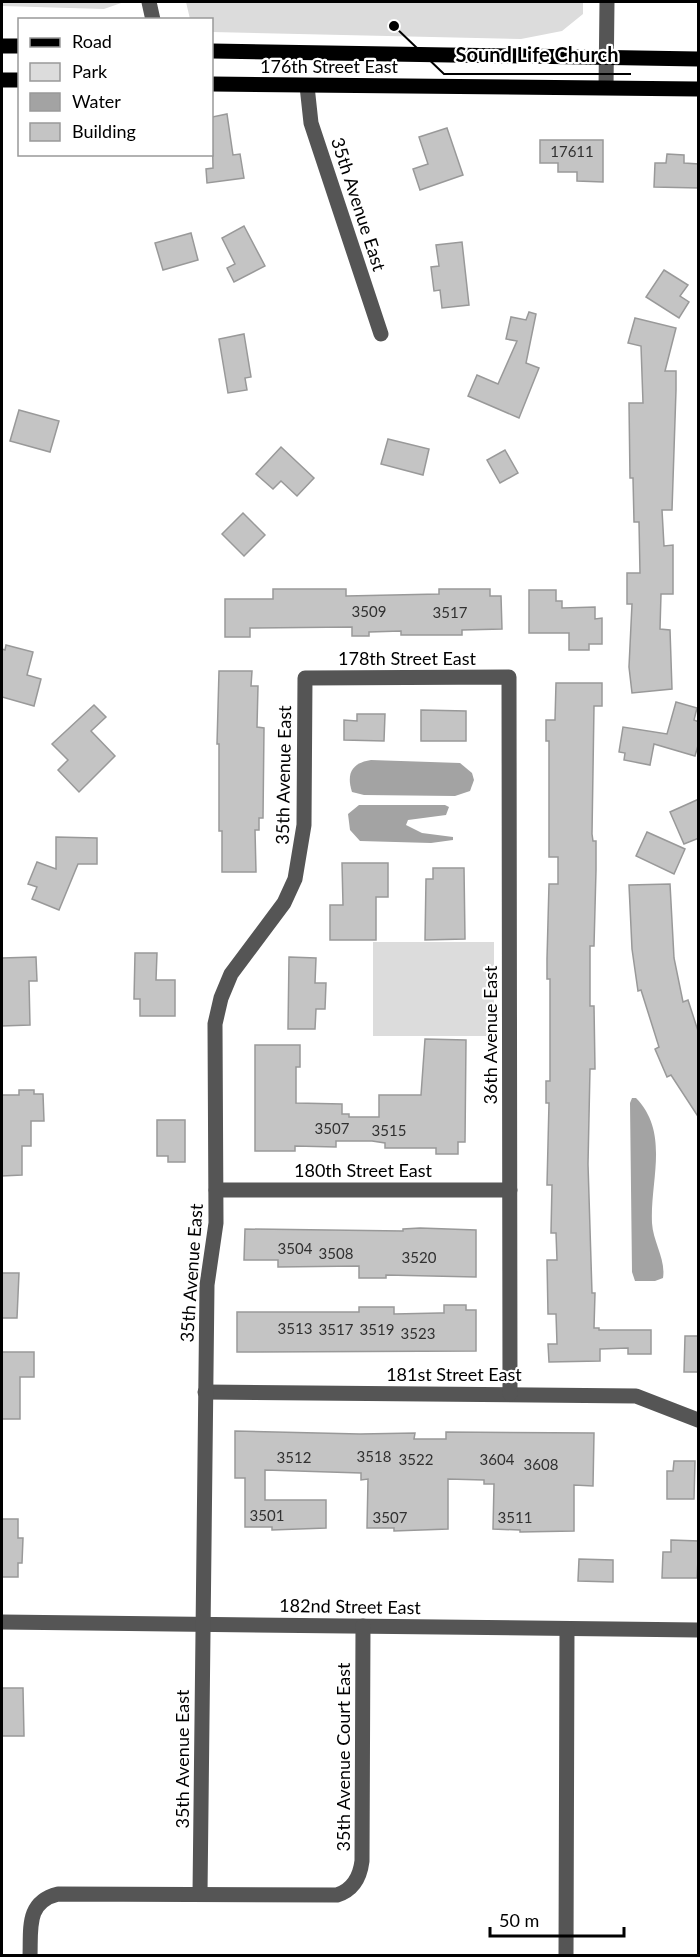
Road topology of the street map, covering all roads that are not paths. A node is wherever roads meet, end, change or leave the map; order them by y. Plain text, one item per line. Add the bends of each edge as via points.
1 (149, 2) edge
2 (607, 2) edge
3 (153, 18) edge
4 (2, 46) edge
5 (18, 46) edge
6 (213, 51) edge
7 (607, 57) junction
8 (699, 59) edge
9 (2, 80) edge
10 (18, 80) edge
11 (213, 84) edge
12 (307, 86) junction
13 (606, 87) junction
14 (699, 89) edge
15 (381, 334) dead end
16 (509, 677) joint
17 (304, 678) joint
18 (216, 1190) junction
19 (510, 1190) junction
20 (206, 1392) junction
21 (510, 1394) junction
22 (699, 1420) edge
23 (2, 1622) edge
24 (202, 1624) junction
25 (363, 1626) junction
26 (567, 1629) junction
27 (699, 1630) edge
28 (200, 1894) junction
29 (30, 1956) edge
30 (566, 1956) edge

1 - 3 street
2 - 7 street
4 - 5 main road
6 - 7 main road, 176th Street East
7 - 8 main road, 176th Street East
7 - 13 street
9 - 10 main road
11 - 12 main road, 176th Street East
12 - 13 main road, 176th Street East
12 - 15 street, 35th Avenue East via 311,123
13 - 14 main road, 176th Street East
16 - 17 street, 178th Street East
16 - 19 street, 36th Avenue East
17 - 18 street, 35th Avenue East via 304,825 295,879 284,903 231,974 215,1024
18 - 19 street, 180th Street East
18 - 20 street, 35th Avenue East via 216,1223 207,1285
19 - 21 street, 36th Avenue East
20 - 21 street, 181st Street East
20 - 24 street, 35th Avenue East
21 - 22 street, 181st Street East via 636,1396
23 - 24 street, 182nd Street East
24 - 25 street, 182nd Street East
24 - 28 street, 35th Avenue East
25 - 26 street, 182nd Street East
25 - 28 street, 35th Avenue Court East via 362,1861 352,1886 337,1895
26 - 27 street, 182nd Street East
26 - 30 street
28 - 29 street via 52,1895 39,1902 32,1914

